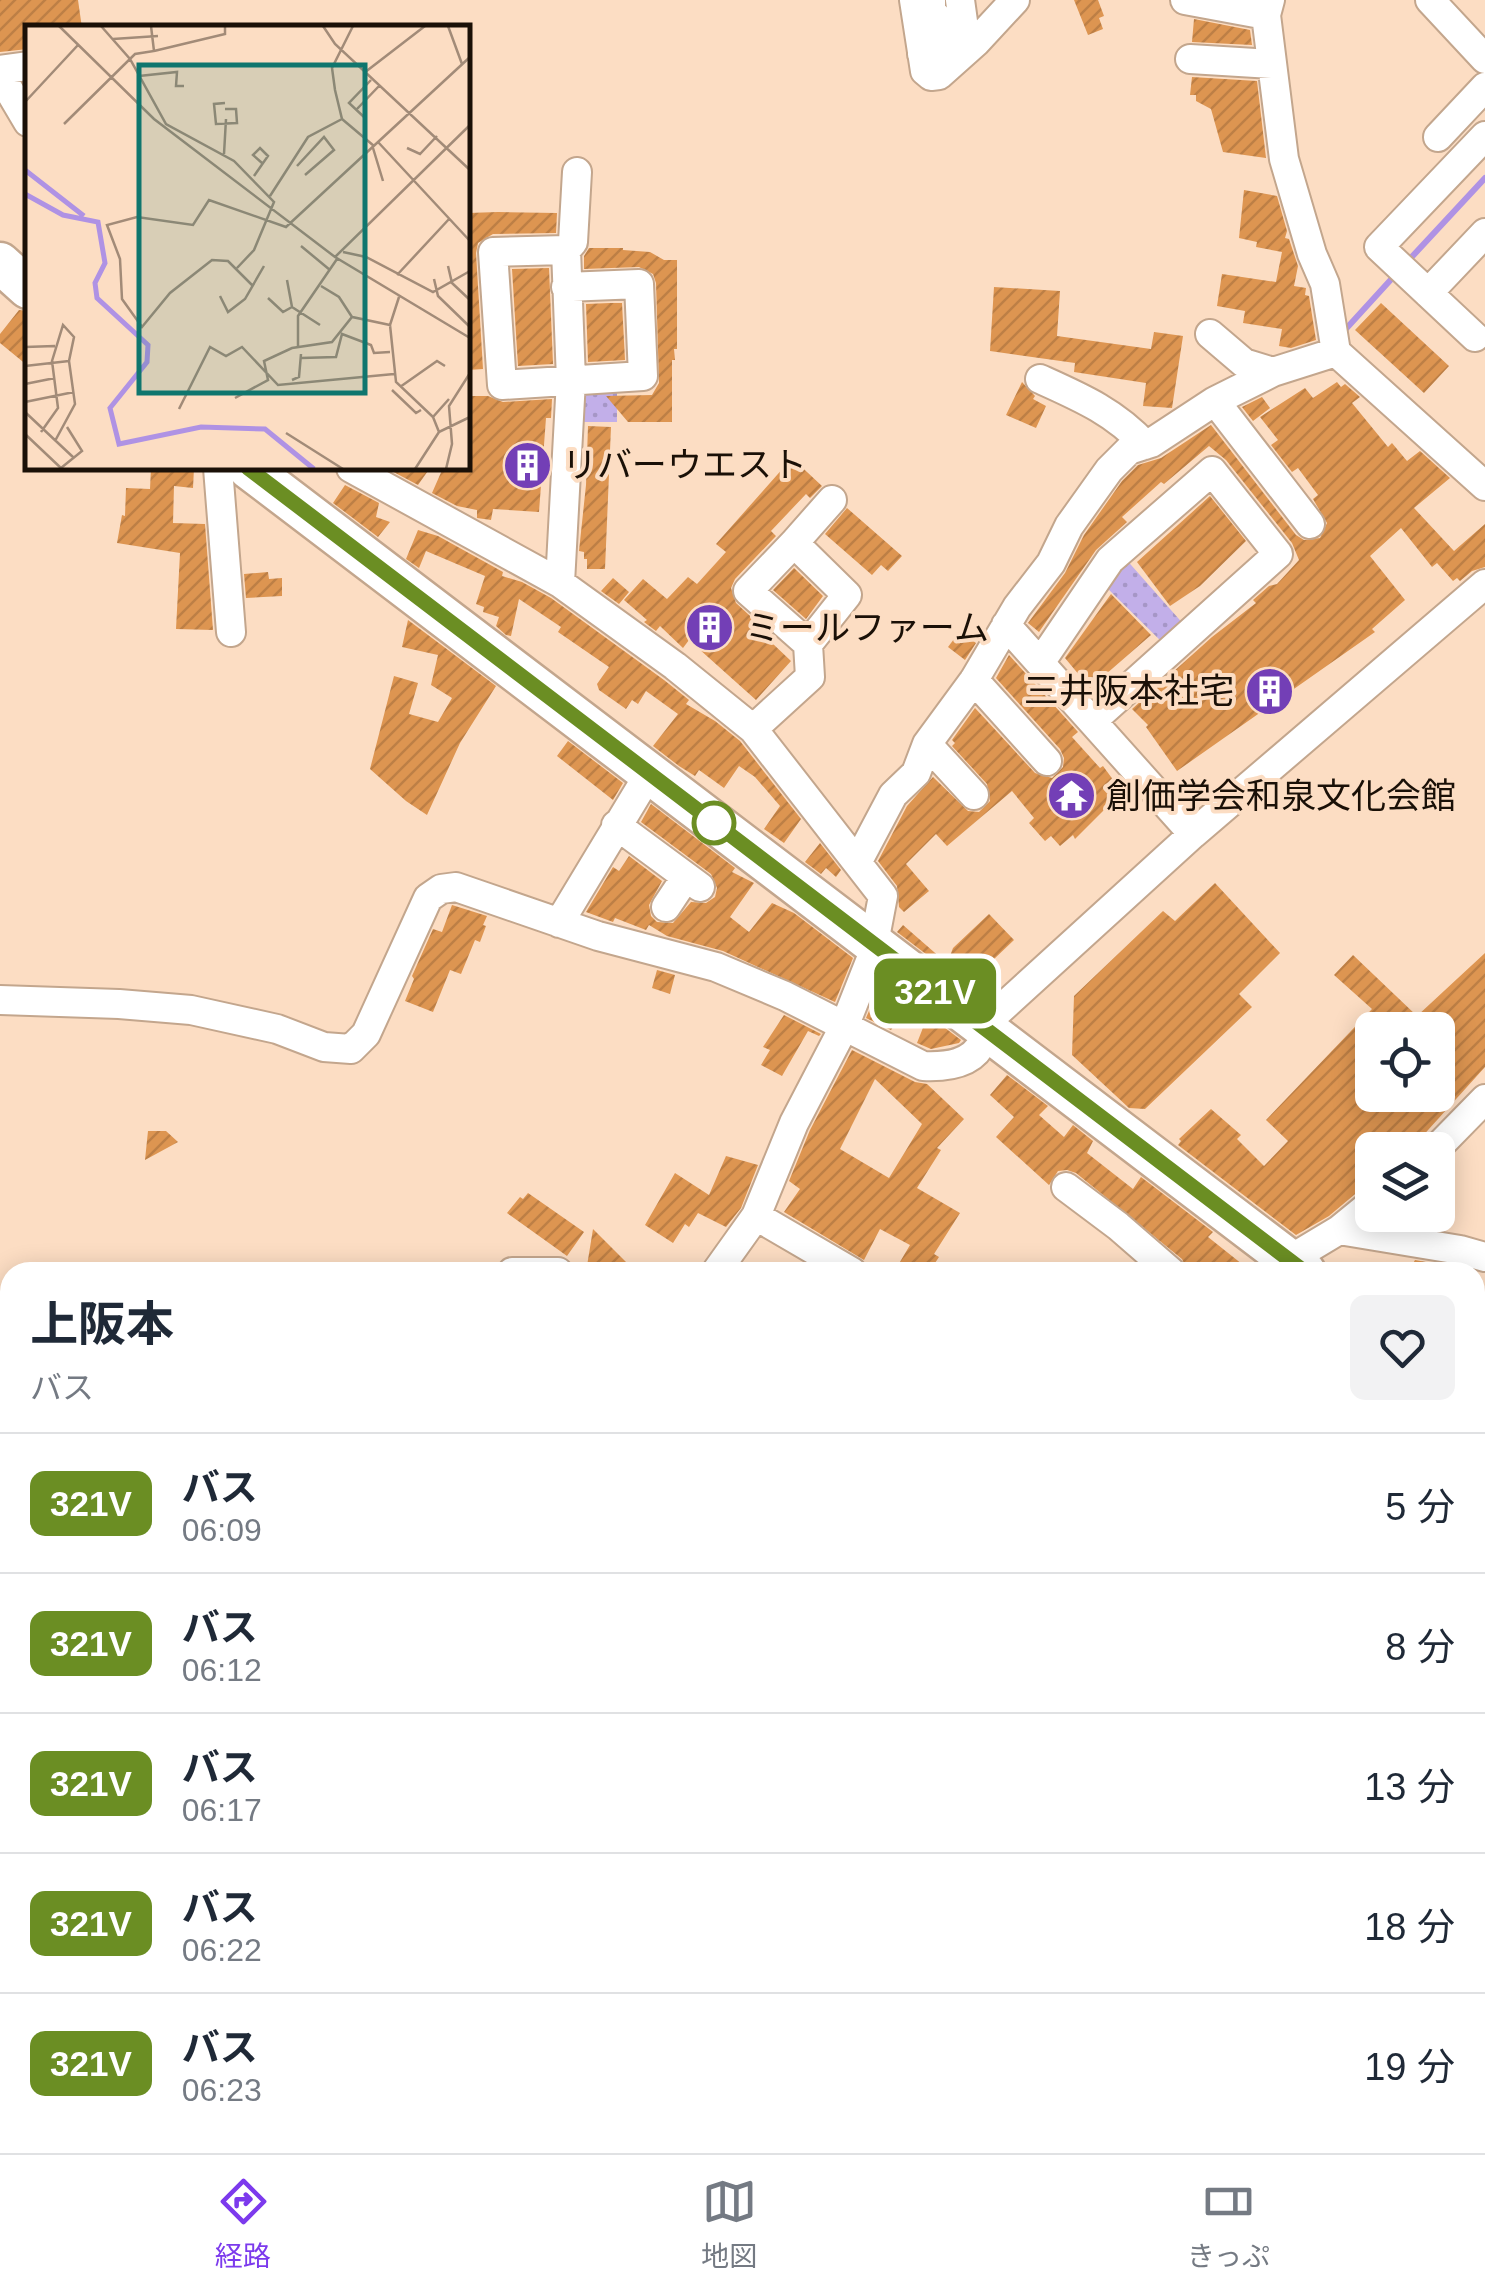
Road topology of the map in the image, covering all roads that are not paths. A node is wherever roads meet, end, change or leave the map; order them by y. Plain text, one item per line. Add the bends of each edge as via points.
1 (960, 0) edge
2 (1015, 0) edge
3 (1185, 0) edge
4 (1430, 0) edge
5 (920, 2) edge
6 (1268, 7) edge
7 (987, 13) edge
8 (967, 50) junction
9 (1482, 51) edge
10 (1190, 59) dead end
11 (1272, 64) junction
12 (25, 67) edge
13 (0, 73) edge
14 (1485, 87) edge
15 (25, 117) edge
16 (1485, 136) edge
17 (1438, 137) dead end
18 (576, 172) dead end
19 (1484, 235) edge
20 (566, 250) junction
21 (0, 263) edge
22 (25, 285) edge
23 (566, 287) junction
24 (1428, 294) junction
25 (1210, 334) dead end
26 (1475, 337) dead end
27 (1336, 352) junction
28 (1273, 372) junction
29 (1056, 379) dead end
30 (571, 380) junction
31 (1215, 402) junction
32 (1145, 445) junction
33 (218, 470) edge
34 (251, 470) edge
35 (355, 470) edge
36 (1485, 486) edge
37 (832, 500) dead end
38 (1310, 524) dead end
39 (794, 543) junction
40 (560, 584) junction
41 (1485, 584) edge
42 (1006, 625) junction
43 (232, 632) dead end
44 (808, 644) junction
45 (1040, 663) junction
46 (974, 680) junction
47 (1092, 721) junction
48 (753, 729) junction
49 (927, 744) junction
50 (1047, 760) dead end
51 (650, 774) junction
52 (974, 795) dead end
53 (616, 826) junction
54 (1193, 834) junction
55 (858, 861) junction
56 (666, 908) dead end
57 (558, 923) junction
58 (874, 944) junction
59 (0, 1000) edge
60 (844, 1028) junction
61 (984, 1029) junction
62 (1485, 1098) edge
63 (1452, 1132) edge
64 (1066, 1188) dead end
65 (756, 1216) junction
66 (1355, 1217) edge
67 (1339, 1230) junction
68 (1485, 1256) edge
69 (723, 1262) edge
70 (835, 1262) edge
71 (1159, 1262) edge
72 (1290, 1262) edge
73 (1306, 1262) edge

1 - 8 street
2 - 7 street
3 - 6 street
4 - 9 street
5 - 8 street via 925,71 939,75
6 - 11 street
7 - 8 street
10 - 11 street
11 - 27 street via 1284,160 1325,284
12 - 13 street
13 - 15 street
14 - 17 street
16 - 24 street via 1379,247
18 - 20 street via 573,242
19 - 24 street
20 - 23 street
20 - 30 street via 493,252 502,384
21 - 22 highway
23 - 30 street
23 - 30 street via 639,284 643,376
24 - 26 street
25 - 28 street via 1244,363
27 - 28 street
27 - 36 street
28 - 31 street
29 - 32 street via 1107,410
30 - 40 street
31 - 32 street
31 - 38 street
32 - 42 street via 1108,470
33 - 43 street
34 - 51 highway
35 - 40 street
37 - 39 street
39 - 44 street via 847,595
39 - 44 street via 748,591
40 - 48 street
41 - 54 street
42 - 45 street
42 - 46 street
44 - 48 street via 810,677
45 - 47 street
45 - 47 street via 1110,560 1212,470 1278,554
46 - 49 street
46 - 50 street
47 - 54 street
48 - 55 street
49 - 52 street
49 - 55 street
51 - 53 street
51 - 58 highway
53 - 56 street via 693,882
53 - 57 street
54 - 61 street
55 - 58 street via 883,896
57 - 59 street via 456,887 441,889 428,898 366,1034 352,1049 191,1010
57 - 60 street via 716,968
58 - 60 street
58 - 61 highway
60 - 61 street via 923,1066 942,1067 963,1062 982,1043
60 - 65 street via 794,1123
61 - 72 highway
62 - 63 street
64 - 71 street
65 - 69 street
65 - 70 street
66 - 67 street
67 - 68 street
67 - 73 street

